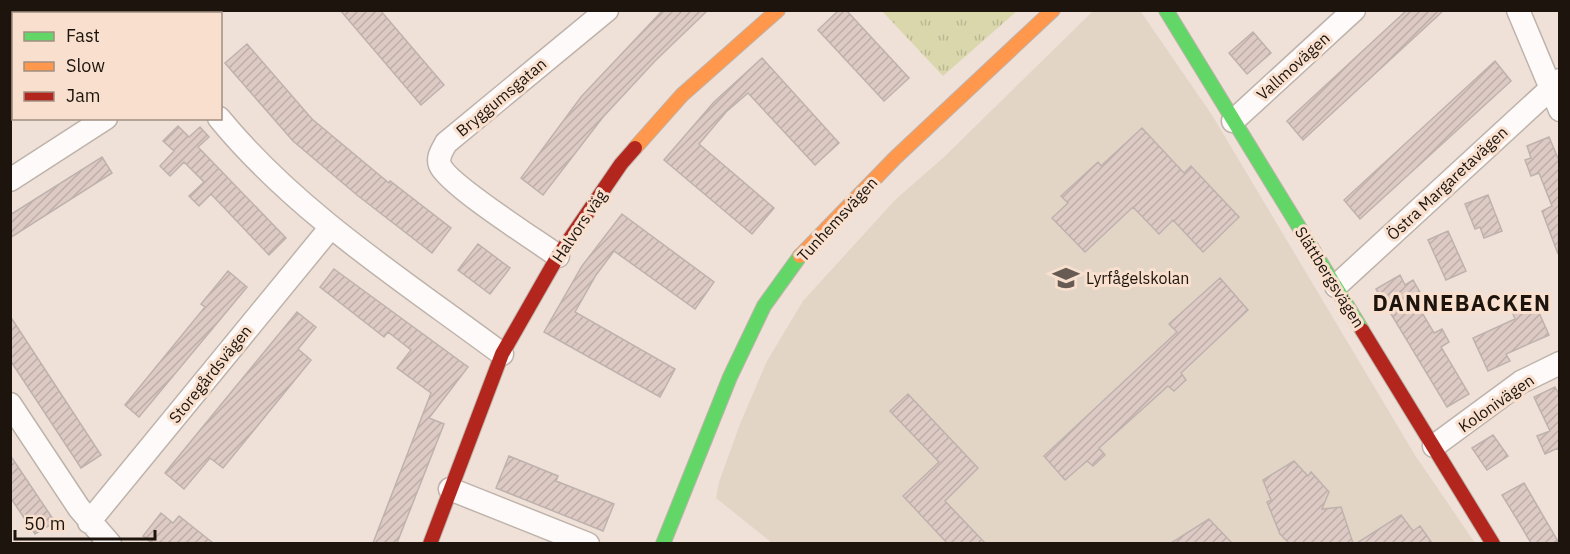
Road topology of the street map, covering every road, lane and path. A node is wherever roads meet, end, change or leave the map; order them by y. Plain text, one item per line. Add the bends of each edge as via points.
1 (607, 10) edge
2 (1053, 10) edge
3 (1166, 10) edge
4 (1353, 10) edge
5 (1518, 10) edge
6 (778, 11) edge
7 (1555, 84) edge
8 (1560, 110) edge
9 (104, 120) edge
10 (221, 120) edge
11 (1233, 121) junction
12 (10, 180) edge
13 (332, 227) junction
14 (558, 256) junction
15 (1336, 286) junction
16 (502, 354) junction
17 (1560, 363) edge
18 (10, 404) edge
19 (1434, 446) junction
20 (450, 489) junction
21 (89, 522) junction
22 (110, 543) edge
23 (429, 543) edge
24 (588, 543) edge
25 (663, 543) edge
26 (1493, 543) edge

1 - 14 street, Bryggumsgatan via 446,144 439,158 441,168 464,189
2 - 25 street, Tunhemsvägen via 895,158 802,253 764,306 730,377
3 - 11 street, Slättbergsvägen
4 - 11 street, Vallmovägen
5 - 7 street
6 - 14 street, Halvors väg via 682,95 621,164
7 - 8 street
7 - 15 street, Östra Margaretavägen
9 - 12 street
10 - 13 street via 276,181
11 - 15 street, Slättbergsvägen
13 - 16 street
13 - 21 street, Storegårdsvägen
14 - 16 street, Halvors väg
15 - 19 street, Slättbergsvägen
16 - 20 street, Halvors väg
17 - 19 street, Kolonivägen via 1521,382
18 - 21 street
19 - 26 street, Slättbergsvägen
20 - 23 street, Halvors väg
20 - 24 street
21 - 22 street

